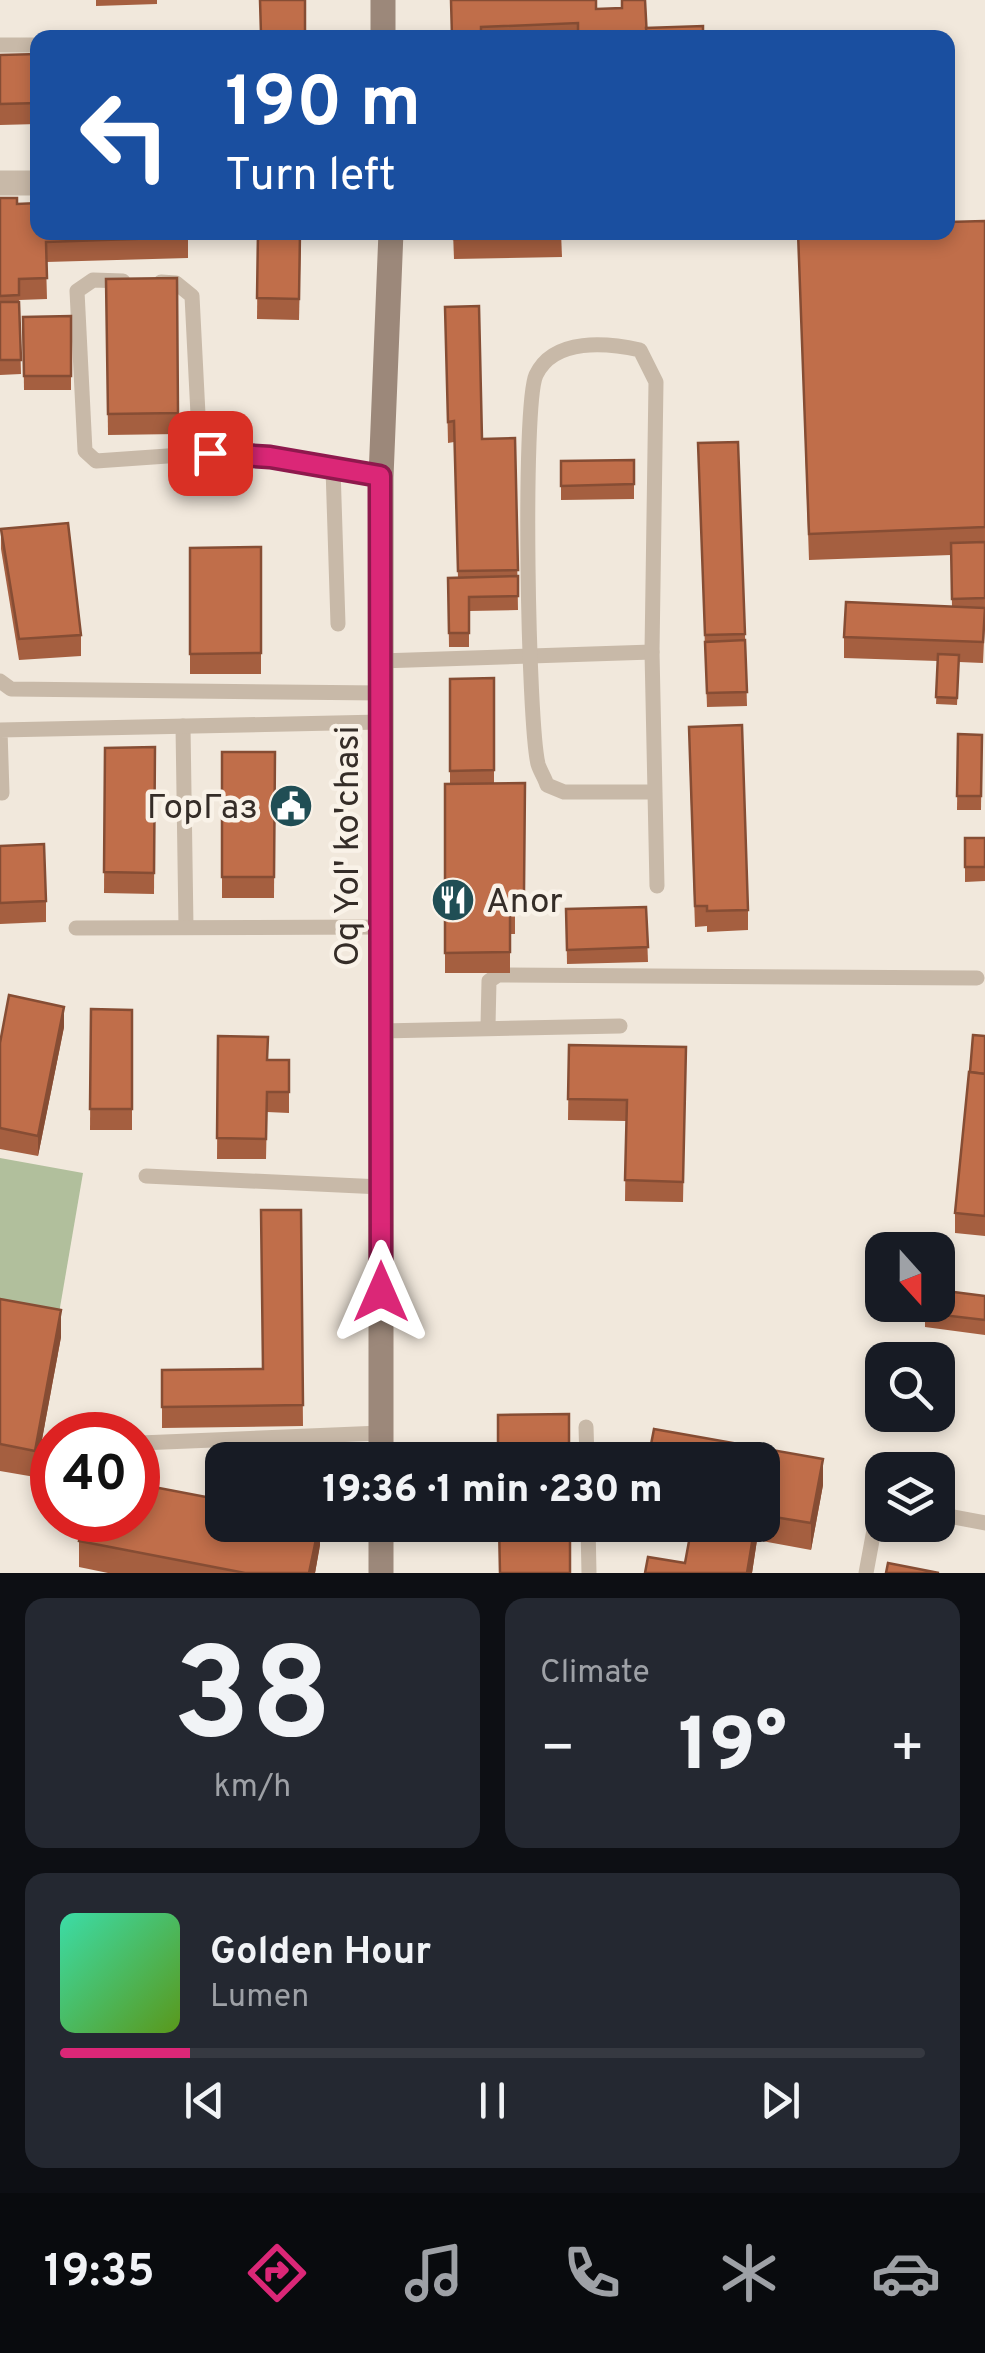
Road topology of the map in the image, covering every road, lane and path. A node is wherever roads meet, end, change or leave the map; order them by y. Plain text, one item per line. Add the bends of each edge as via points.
1 (384, 0) edge
2 (383, 30) edge
3 (30, 45) edge
4 (0, 46) edge
5 (0, 183) edge
6 (30, 183) edge
7 (392, 240) edge
8 (200, 454) junction
9 (333, 468) junction
10 (380, 476) junction
11 (338, 624) dead end
12 (652, 652) junction
13 (532, 656) junction
14 (380, 660) junction
15 (0, 681) edge
16 (380, 693) junction
17 (381, 722) junction
18 (183, 726) junction
19 (654, 792) junction
20 (2, 793) edge
21 (656, 886) dead end
22 (186, 927) junction
23 (381, 927) junction
24 (76, 928) dead end
25 (976, 978) dead end
26 (488, 1026) junction
27 (620, 1026) dead end
28 (381, 1031) junction
29 (146, 1176) dead end
30 (381, 1187) junction
31 (586, 1427) dead end
32 (381, 1434) junction
33 (160, 1442) edge
34 (381, 1442) edge
35 (586, 1442) edge
36 (955, 1517) edge
37 (985, 1523) edge
38 (381, 1542) edge
39 (588, 1542) edge
40 (872, 1542) edge
41 (381, 1573) edge
42 (589, 1573) edge
43 (866, 1573) edge

1 - 2 street
3 - 4 lane
5 - 6 street
7 - 10 street, Oq Yol' ko'chasi
8 - 8 lane via 96,461 85,451 77,291 92,280 176,283 192,296
8 - 9 lane
9 - 10 lane
9 - 11 lane
10 - 14 street, Oq Yol' ko'chasi
12 - 13 lane
12 - 13 lane via 656,382 640,350 608,343 556,355 536,374 530,416
12 - 19 lane
13 - 14 lane
13 - 19 lane via 538,764 548,785 564,792
14 - 16 street, Oq Yol' ko'chasi
15 - 16 lane via 11,690
16 - 17 street, Oq Yol' ko'chasi
17 - 18 lane
17 - 23 street, Oq Yol' ko'chasi
18 - 20 lane via 0,730
18 - 22 lane
19 - 21 lane
22 - 23 lane
22 - 24 lane
23 - 28 street, Oq Yol' ko'chasi
25 - 26 lane via 498,975 489,981
26 - 27 lane
26 - 28 lane
28 - 30 street, Oq Yol' ko'chasi
29 - 30 lane
30 - 32 street, Oq Yol' ko'chasi
31 - 35 lane
32 - 33 lane
32 - 34 street, Oq Yol' ko'chasi
36 - 37 lane
38 - 41 street
39 - 42 lane
40 - 43 lane

